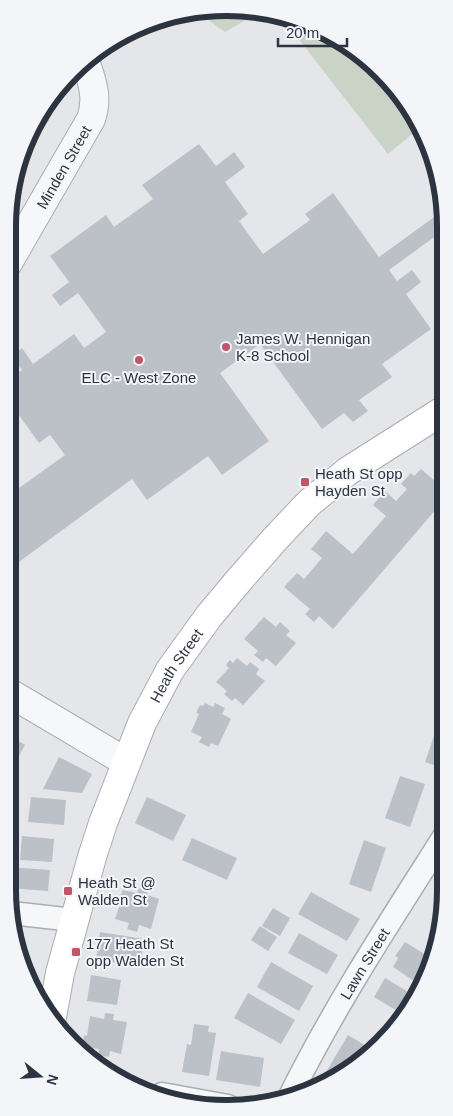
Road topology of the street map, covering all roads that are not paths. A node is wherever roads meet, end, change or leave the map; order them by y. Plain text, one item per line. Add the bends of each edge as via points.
1 (87, 69) edge
2 (16, 249) edge
3 (437, 414) edge
4 (16, 697) edge
5 (126, 762) junction
6 (437, 848) edge
7 (18, 914) edge
8 (74, 920) junction
9 (53, 1008) edge
10 (293, 1089) edge

1 - 2 street, Minden Street via 96,100 91,119
3 - 5 main road, Heath Street via 348,471 309,503 275,539 209,616 170,670
4 - 5 street
5 - 8 main road, Heath Street via 96,844
6 - 10 street, Lawn Street via 307,1060
7 - 8 street
8 - 9 main road, Heath Street

